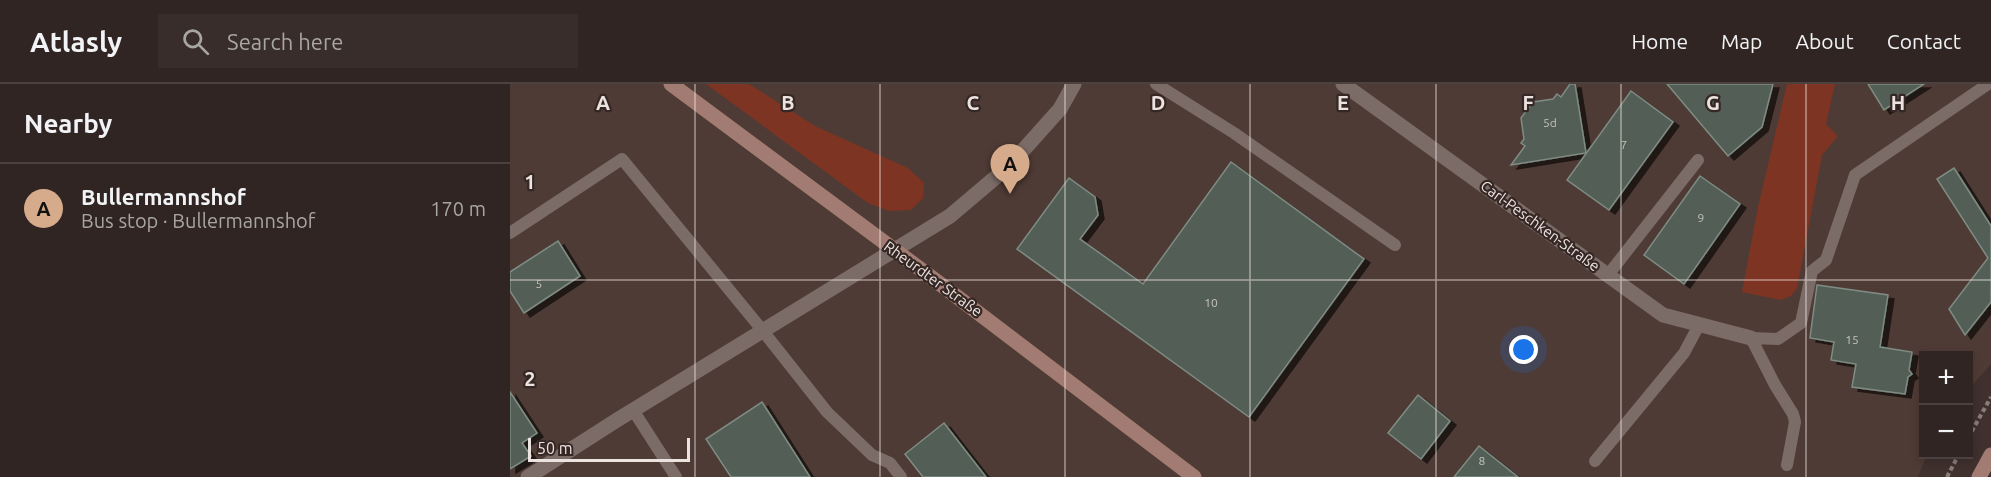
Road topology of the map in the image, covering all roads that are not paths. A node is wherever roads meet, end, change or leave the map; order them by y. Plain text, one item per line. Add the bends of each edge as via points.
1 (671, 84) edge
2 (1074, 84) edge
3 (1156, 84) edge
4 (1344, 84) edge
5 (1988, 84) edge
6 (1698, 160) dead end
7 (510, 233) edge
8 (1395, 245) dead end
9 (1608, 275) junction
10 (1699, 325) junction
11 (763, 331) junction
12 (1751, 338) junction
13 (633, 410) junction
14 (1991, 455) edge
15 (1595, 460) dead end
16 (1787, 465) dead end
17 (528, 477) edge
18 (676, 477) edge
19 (900, 477) edge
20 (1194, 477) edge
21 (1979, 477) edge

1 - 20 main road, Rheurdter Straße
2 - 11 street via 1060,108 1010,166 950,216
3 - 8 lane
4 - 9 street, Carl-Peschken-Straße
5 - 12 lane via 1855,175 1826,260 1812,271 1802,323 1778,339
6 - 9 lane
7 - 11 lane via 622,159
9 - 10 street, Carl-Peschken-Straße via 1663,315
10 - 12 street, Carl-Peschken-Straße
10 - 15 lane via 1684,353
11 - 13 street
11 - 19 lane via 827,412 872,455 891,463
12 - 16 lane via 1793,414
13 - 17 street
13 - 18 lane
14 - 21 main road

